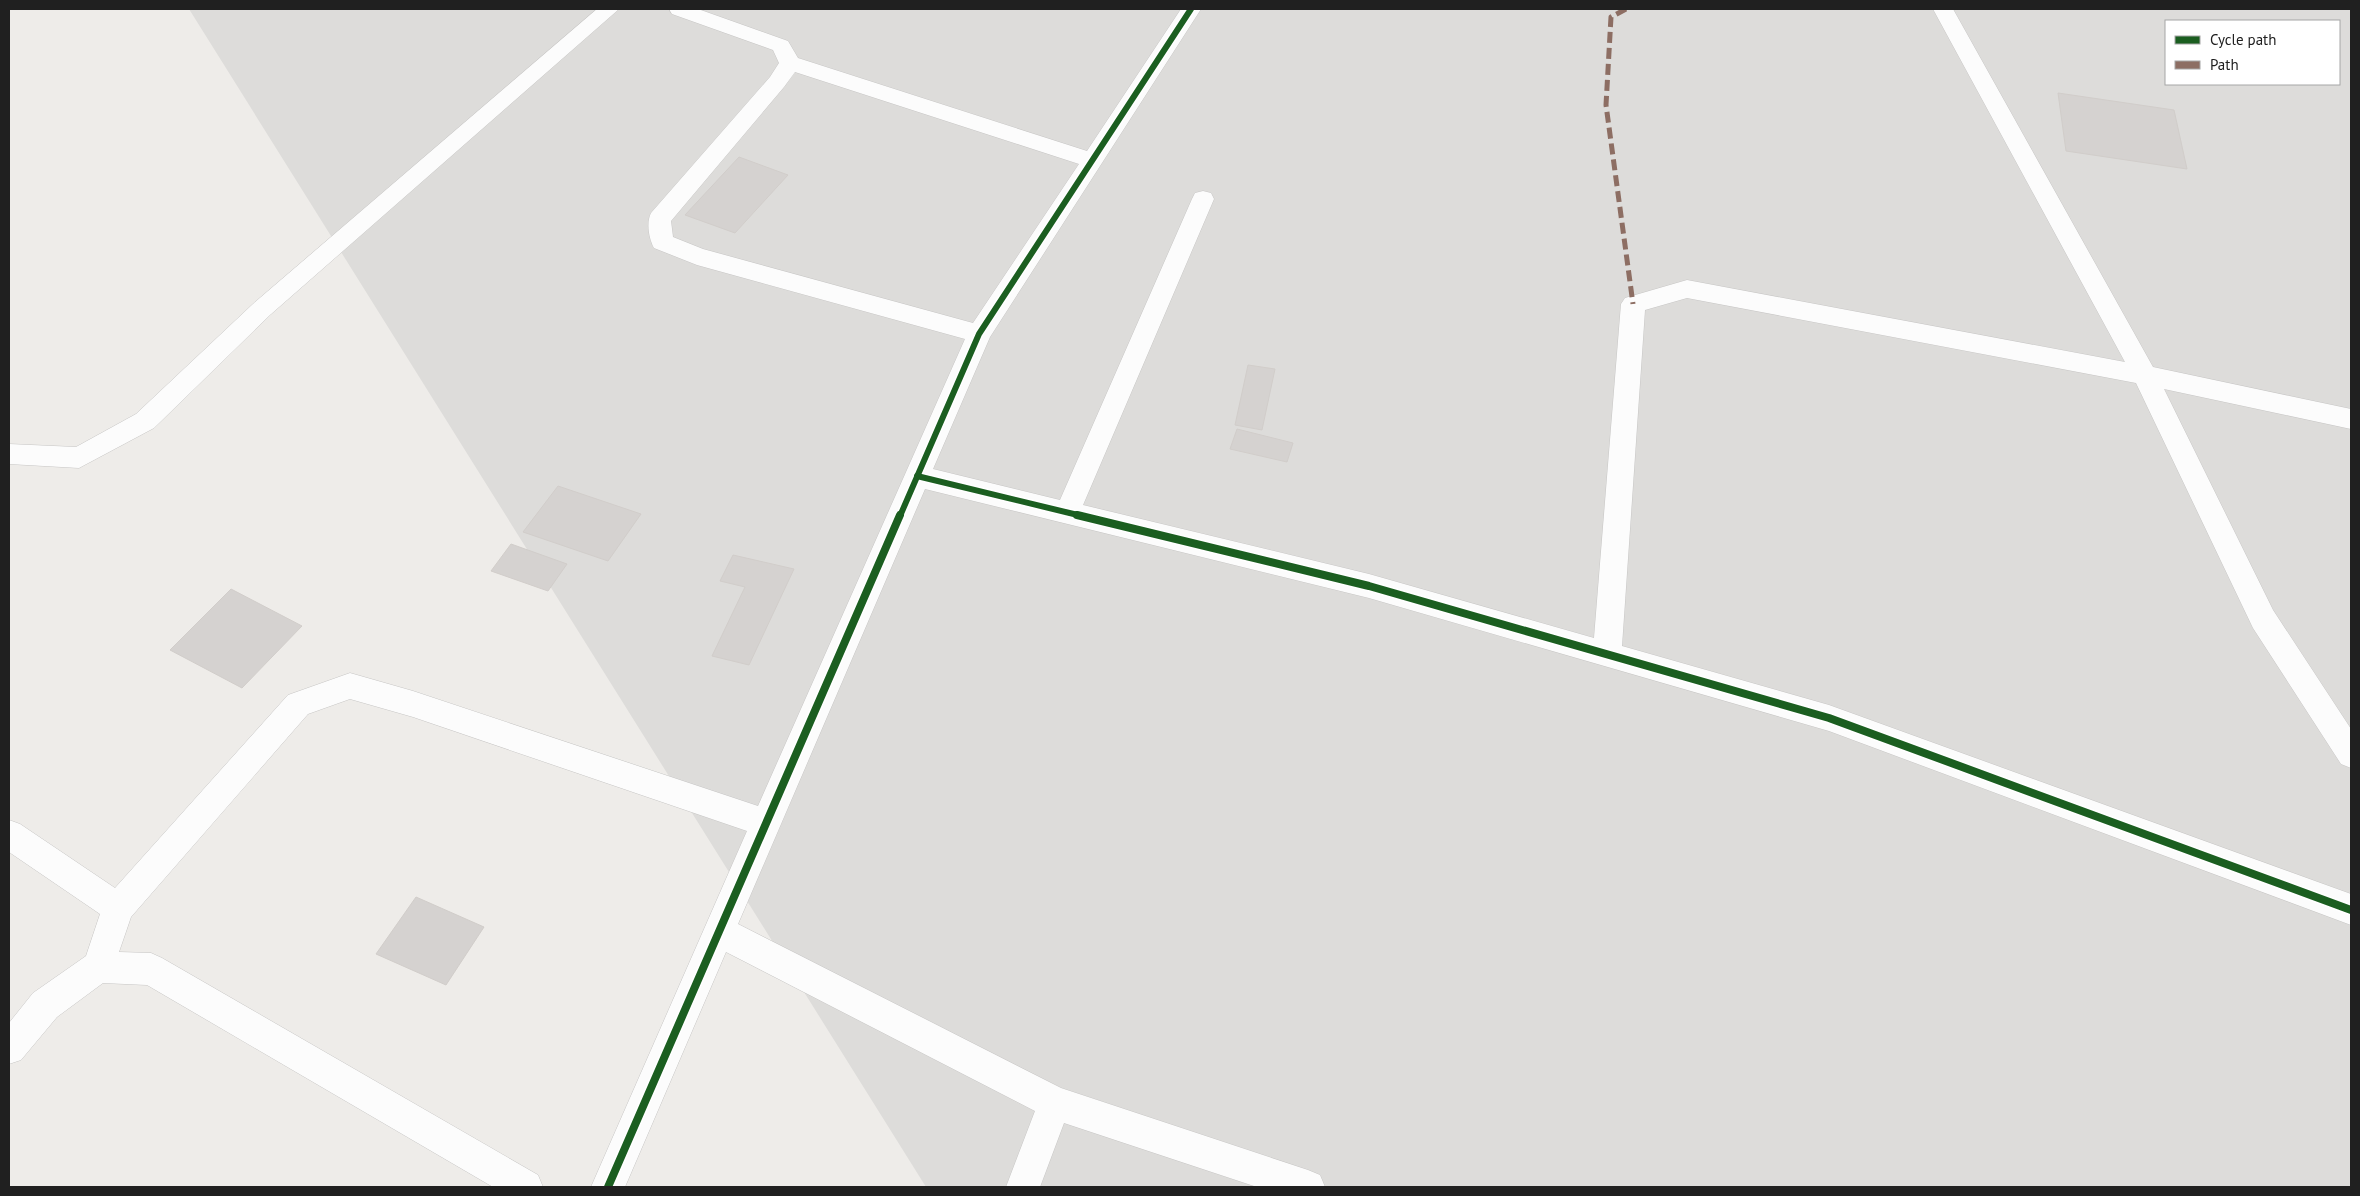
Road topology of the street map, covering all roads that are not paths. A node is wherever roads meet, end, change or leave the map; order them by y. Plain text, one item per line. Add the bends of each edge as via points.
1 (609, 9) edge
2 (679, 9) edge
3 (742, 9) edge
4 (1191, 9) edge
5 (1943, 9) edge
6 (724, 25) junction
7 (790, 63) junction
8 (1092, 160) junction
9 (1203, 199) dead end
10 (979, 334) junction
11 (2145, 375) junction
12 (2351, 419) edge
13 (9, 454) edge
14 (917, 476) junction
15 (1067, 512) junction
16 (1607, 654) junction
17 (2351, 754) edge
18 (766, 823) junction
19 (9, 834) edge
20 (118, 908) junction
21 (2351, 910) edge
22 (719, 931) junction
23 (98, 967) junction
24 (9, 1048) edge
25 (1055, 1102) junction
26 (526, 1187) edge
27 (608, 1187) edge
28 (1023, 1187) edge
29 (1308, 1187) edge

1 - 13 street via 262,309 145,421 80,458
2 - 6 street
3 - 6 street
4 - 8 street
5 - 11 street
6 - 7 street via 781,46
7 - 8 street
7 - 10 street via 660,219 662,242 697,256
8 - 10 street
9 - 15 street
10 - 14 street
11 - 12 street
11 - 16 street via 1687,289 1633,304
11 - 17 street via 2263,619
14 - 15 street
14 - 18 street
15 - 16 street via 1369,586
16 - 21 street via 1828,718
18 - 20 street via 350,686 298,704
18 - 22 street
19 - 20 street
20 - 23 street
22 - 25 street
22 - 27 street
23 - 24 street via 45,1005
23 - 26 street via 151,969
25 - 28 street
25 - 29 street

